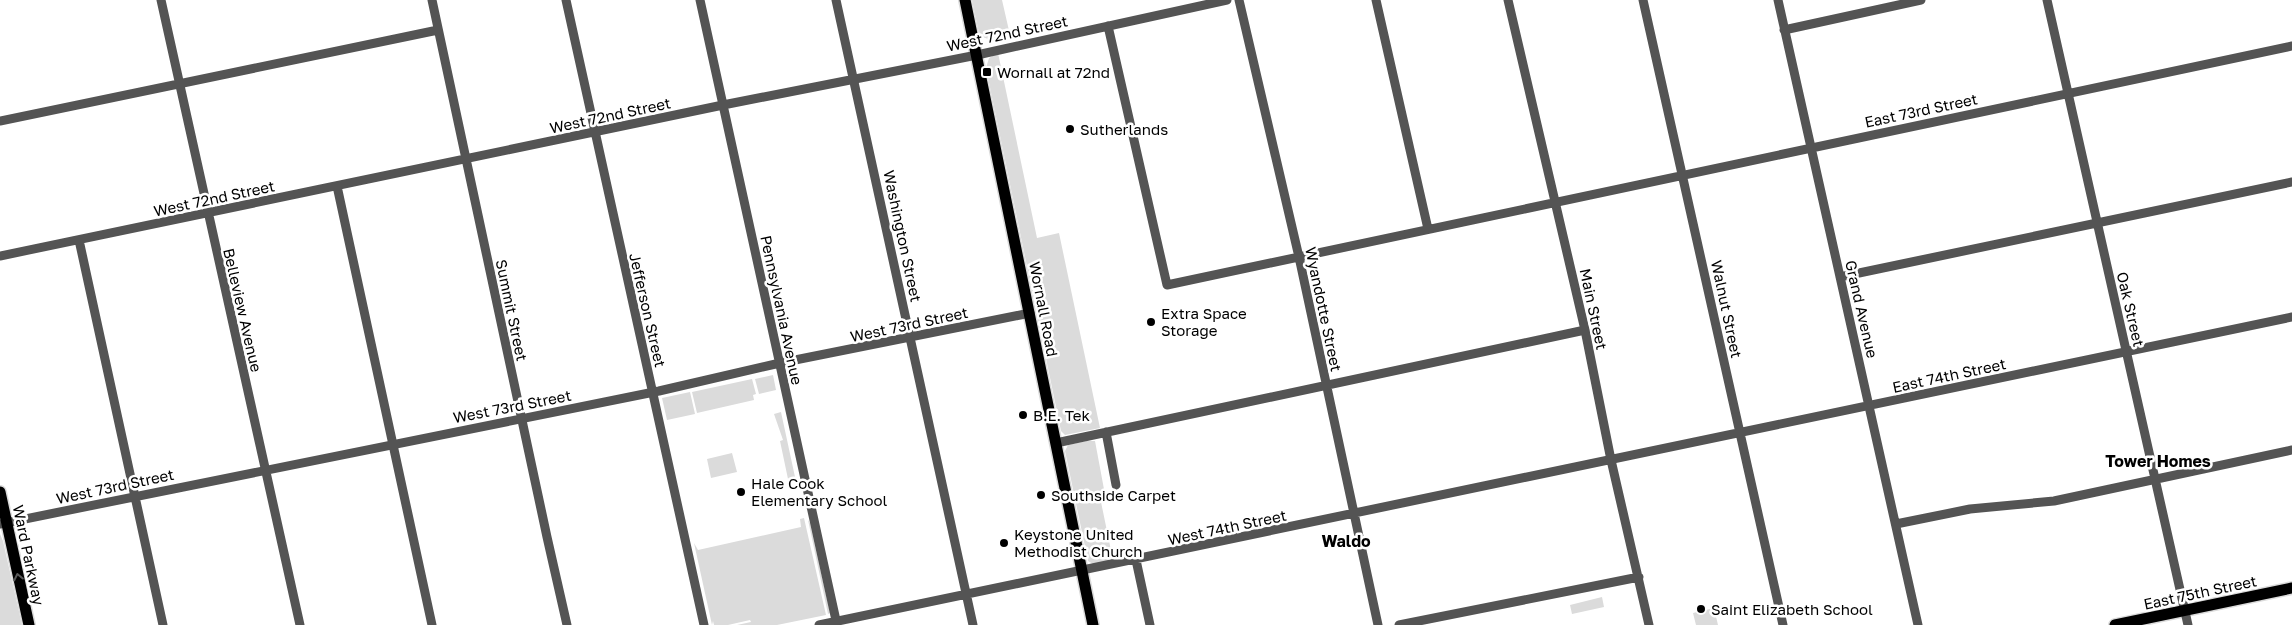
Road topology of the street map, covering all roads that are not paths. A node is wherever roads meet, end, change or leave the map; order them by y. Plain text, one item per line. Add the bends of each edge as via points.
1 (161, 0) edge
2 (432, 0) edge
3 (566, 0) edge
4 (700, 0) edge
5 (836, 0) edge
6 (965, 0) edge
7 (1227, 0) edge
8 (1239, 0) edge
9 (1376, 0) edge
10 (1508, 0) edge
11 (1643, 0) edge
12 (1778, 0) edge
13 (1921, 0) edge
14 (2047, 0) edge
15 (1108, 26) junction
16 (438, 30) junction
17 (1784, 30) junction
18 (2292, 46) edge
19 (976, 55) junction
20 (854, 79) junction
21 (180, 85) junction
22 (2067, 94) junction
23 (723, 105) junction
24 (0, 121) edge
25 (594, 132) junction
26 (1811, 148) junction
27 (465, 160) junction
28 (1683, 175) junction
29 (2292, 182) edge
30 (337, 186) junction
31 (1556, 202) junction
32 (207, 213) junction
33 (2097, 223) junction
34 (1428, 229) junction
35 (79, 240) junction
36 (0, 256) edge
37 (1299, 257) junction
38 (1840, 277) junction
39 (1030, 313) junction
40 (2292, 317) edge
41 (1585, 330) junction
42 (911, 338) junction
43 (2127, 353) junction
44 (780, 363) junction
45 (1327, 385) junction
46 (652, 392) junction
47 (1869, 405) junction
48 (522, 418) junction
49 (1106, 432) junction
50 (1740, 432) junction
51 (1056, 442) junction
52 (394, 444) junction
53 (2292, 450) edge
54 (1611, 460) junction
55 (265, 469) junction
56 (2155, 478) junction
57 (1116, 486) dead end
58 (0, 492) edge
59 (133, 496) junction
60 (1354, 514) junction
61 (3, 523) edge
62 (1896, 524) junction
63 (1136, 560) junction
64 (1081, 571) junction
65 (1639, 577) junction
66 (2292, 588) edge
67 (966, 594) junction
68 (2185, 610) junction
69 (837, 623) edge
70 (29, 625) edge
71 (163, 625) edge
72 (300, 625) edge
73 (432, 625) edge
74 (567, 625) edge
75 (704, 625) edge
76 (819, 625) edge
77 (973, 625) edge
78 (1093, 625) edge
79 (1150, 625) edge
80 (1378, 625) edge
81 (1400, 625) edge
82 (1649, 625) edge
83 (1783, 625) edge
84 (1918, 625) edge
85 (2115, 625) edge
86 (2188, 625) edge

1 - 21 street, Belleview Avenue
2 - 16 street, Summit Street
3 - 25 street, Jefferson Street
4 - 23 street, Pennsylvania Avenue
5 - 20 street, Washington Street
6 - 19 main road, Wornall Road
7 - 15 street, West 72nd Street
8 - 37 street, Wyandotte Street
9 - 34 street
10 - 31 street, Main Street
11 - 28 street, Walnut Street
12 - 17 street, Grand Avenue
13 - 17 street
14 - 22 street, Oak Street
15 - 19 street, West 72nd Street
15 - 37 street via 1167,285
16 - 21 street
16 - 27 street, Summit Street
17 - 26 street, Grand Avenue
18 - 22 street, East 73rd Street
19 - 20 street, West 72nd Street
19 - 39 main road, Wornall Road
20 - 23 street, West 72nd Street
20 - 42 street, Washington Street
21 - 24 street
21 - 32 street, Belleview Avenue
22 - 26 street, East 73rd Street
22 - 33 street, Oak Street
23 - 25 street, West 72nd Street
23 - 44 street, Pennsylvania Avenue
25 - 27 street, West 72nd Street
25 - 46 street, Jefferson Street
26 - 28 street, East 73rd Street
26 - 38 street, Grand Avenue
27 - 30 street, West 72nd Street
27 - 48 street, Summit Street
28 - 31 street, East 73rd Street
28 - 50 street, Walnut Street
29 - 33 street
30 - 32 street, West 72nd Street
30 - 52 street
31 - 34 street
31 - 41 street, Main Street
32 - 35 street, West 72nd Street
32 - 55 street, Belleview Avenue
33 - 38 street
33 - 43 street, Oak Street
34 - 37 street
35 - 36 street, West 72nd Street
35 - 59 street
37 - 45 street, Wyandotte Street
38 - 47 street, Grand Avenue
39 - 42 street, West 73rd Street
39 - 51 main road, Wornall Road
40 - 43 street, East 74th Street
41 - 45 street
41 - 54 street, Main Street
42 - 44 street, West 73rd Street
42 - 67 street, Washington Street
43 - 47 street, East 74th Street
43 - 56 street, Oak Street
44 - 46 street, West 73rd Street
44 - 69 street, Pennsylvania Avenue
45 - 49 street
45 - 60 street, Wyandotte Street
46 - 48 street, West 73rd Street
46 - 75 street, Jefferson Street
47 - 50 street, East 74th Street
47 - 62 street, Grand Avenue
48 - 52 street, West 73rd Street
48 - 74 street, Summit Street
49 - 51 street
49 - 57 street
50 - 54 street, East 74th Street
50 - 83 street, Walnut Street
51 - 64 main road, Wornall Road
52 - 55 street, West 73rd Street
52 - 73 street
53 - 56 street
54 - 60 street, West 74th Street
54 - 65 street, Main Street
55 - 59 street, West 73rd Street
55 - 72 street, Belleview Avenue
56 - 62 street via 2054,501 1970,509
56 - 68 street, Oak Street
58 - 61 main road, Ward Parkway
59 - 61 street, West 73rd Street
59 - 71 street
60 - 63 street, West 74th Street
60 - 80 street, Wyandotte Street
70 -> 61 main road, Ward Parkway
62 - 84 street, Grand Avenue
63 - 64 street, West 74th Street
63 - 79 street
64 - 67 street, West 74th Street
64 - 78 main road, Wornall Road
65 - 81 street
65 - 82 street, Main Street
66 - 68 main road, East 75th Street
67 - 69 street, West 74th Street
67 - 77 street, Washington Street
68 - 85 main road, East 75th Street
68 - 86 street, Oak Street
69 - 76 street, West 74th Street

